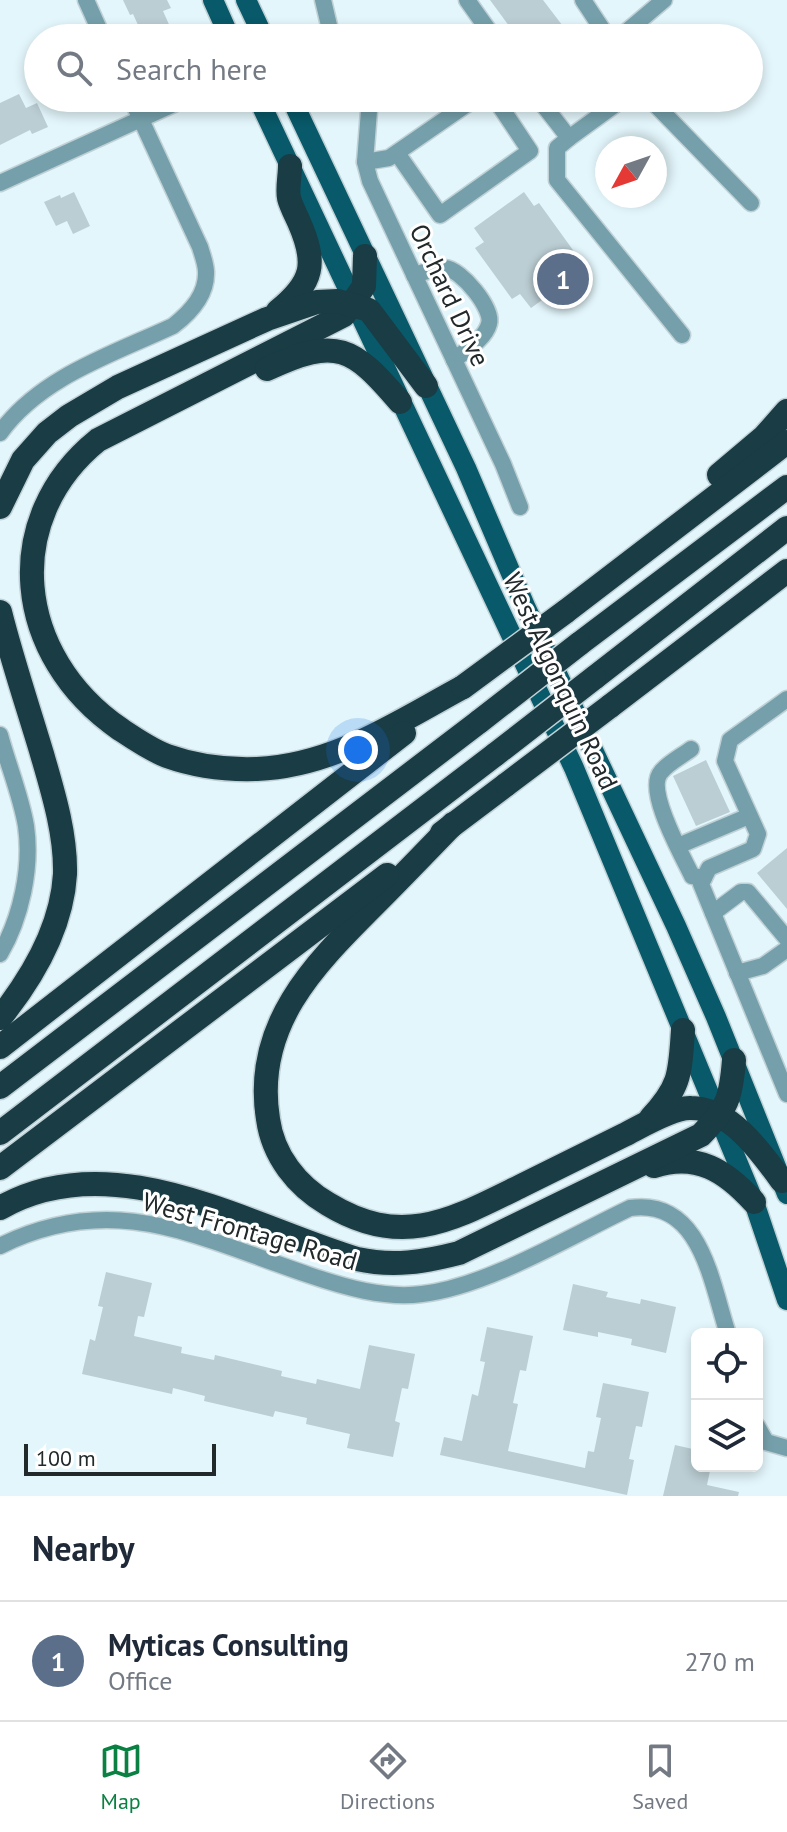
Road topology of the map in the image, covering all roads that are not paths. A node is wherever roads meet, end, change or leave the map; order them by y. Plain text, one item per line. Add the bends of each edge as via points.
1 (86, 0) edge
2 (213, 0) edge
3 (246, 0) edge
4 (323, 0) edge
5 (467, 0) edge
6 (583, 0) edge
7 (664, 0) edge
8 (97, 24) edge
9 (224, 24) edge
10 (257, 24) edge
11 (328, 24) edge
12 (484, 24) edge
13 (599, 24) edge
14 (636, 24) edge
15 (137, 112) edge
16 (158, 112) edge
17 (265, 112) edge
18 (298, 112) edge
19 (369, 112) edge
20 (456, 112) edge
21 (504, 112) edge
22 (549, 112) edge
23 (605, 112) edge
24 (663, 112) edge
25 (141, 120) junction
26 (569, 138) junction
27 (397, 153) junction
28 (365, 162) junction
29 (290, 166) junction
30 (0, 183) edge
31 (751, 203) dead end
32 (365, 256) junction
33 (414, 275) junction
34 (353, 304) junction
35 (267, 319) junction
36 (682, 335) dead end
37 (454, 360) junction
38 (426, 386) junction
39 (400, 402) junction
40 (161, 410) junction
41 (787, 411) edge
42 (0, 433) edge
43 (787, 442) edge
44 (787, 487) edge
45 (0, 507) edge
46 (520, 507) dead end
47 (787, 528) edge
48 (638, 556) junction
49 (787, 571) edge
50 (0, 612) edge
51 (463, 687) junction
52 (787, 699) edge
53 (0, 735) edge
54 (691, 749) dead end
55 (749, 816) junction
56 (453, 824) junction
57 (678, 846) junction
58 (704, 878) junction
59 (713, 913) junction
60 (787, 939) edge
61 (787, 949) edge
62 (0, 954) edge
63 (737, 973) junction
64 (0, 1018) edge
65 (683, 1030) junction
66 (0, 1047) edge
67 (734, 1060) junction
68 (0, 1087) edge
69 (787, 1094) edge
70 (719, 1116) junction
71 (645, 1125) junction
72 (0, 1133) edge
73 (0, 1168) edge
74 (614, 1179) junction
75 (784, 1188) edge
76 (754, 1202) junction
77 (0, 1208) edge
78 (0, 1246) edge
79 (787, 1300) edge
80 (726, 1328) edge
81 (763, 1437) edge
82 (787, 1448) edge

1 - 8 street
2 - 9 main road
3 - 10 main road
4 - 11 street
5 - 12 street
6 - 13 street
7 - 14 street
15 - 25 street
16 - 25 street
17 - 29 main road, West Algonquin Road
18 - 32 main road, West Algonquin Road
19 - 28 street, Orchard Drive
20 - 27 street
21 - 27 street via 530,151 440,215
22 - 26 street
23 - 26 street
24 - 31 street
25 - 30 street
25 - 42 street via 200,247 206,272 197,303 173,326 55,383 27,402
26 - 36 street via 557,148 557,180
27 - 28 street
28 - 33 street, Orchard Drive
29 - 34 main road, West Algonquin Road
29 - 35 highway via 289,198 309,244 311,266 300,291
32 - 34 highway via 364,286
32 - 38 main road, West Algonquin Road
33 - 37 street, Orchard Drive
33 - 37 street via 443,267 460,273 490,314 485,332
34 - 35 highway via 317,302
34 - 38 highway via 369,310
34 - 39 main road, West Algonquin Road
34 - 40 highway via 344,315
35 - 45 highway via 118,387 69,416 23,460
37 - 46 street, Orchard Drive
38 - 67 main road, West Algonquin Road
39 - 40 highway via 361,360 333,350 300,356 214,394
39 - 65 main road, West Algonquin Road via 574,768
40 - 51 highway via 98,440 64,465 31,515 23,547 24,584 40,638 90,705 167,756 255,769 332,754
41 - 48 highway via 686,502
43 - 48 highway
44 - 68 highway, bridge
47 - 72 highway, bridge
48 - 51 highway, bridge
49 - 56 highway, bridge
50 - 64 highway via 50,781 65,876 43,952 25,987
51 - 66 highway
52 - 55 street via 730,740 725,761
53 - 62 street via 26,826 26,845 19,908
54 - 57 street via 659,772 655,785
55 - 57 street
55 - 58 street via 758,834 753,849 709,868
56 - 71 highway via 327,952 286,1011 272,1049 267,1099 271,1135 286,1166 309,1192 343,1213 379,1225 411,1227 451,1220
56 - 73 highway
57 - 58 street via 692,876
58 - 59 street via 701,884
59 - 60 street via 748,892
59 - 63 street
61 - 63 street via 763,966
63 - 69 street
65 - 70 main road, West Algonquin Road
65 - 71 highway via 675,1087
67 - 70 highway via 731,1094
67 - 75 main road, West Algonquin Road
70 - 71 highway via 691,1108
70 - 74 highway via 701,1135
70 - 75 highway via 751,1141
70 - 76 main road, West Algonquin Road
74 - 76 highway via 670,1161 692,1161 721,1173
74 - 77 highway via 459,1253 399,1264 357,1259 186,1198 119,1185 51,1189
76 - 79 main road, West Algonquin Road
78 - 80 street, West Frontage Road via 72,1221 127,1220 177,1229 339,1285 421,1295 510,1266 630,1208 647,1206 673,1214 696,1240
81 - 82 street

